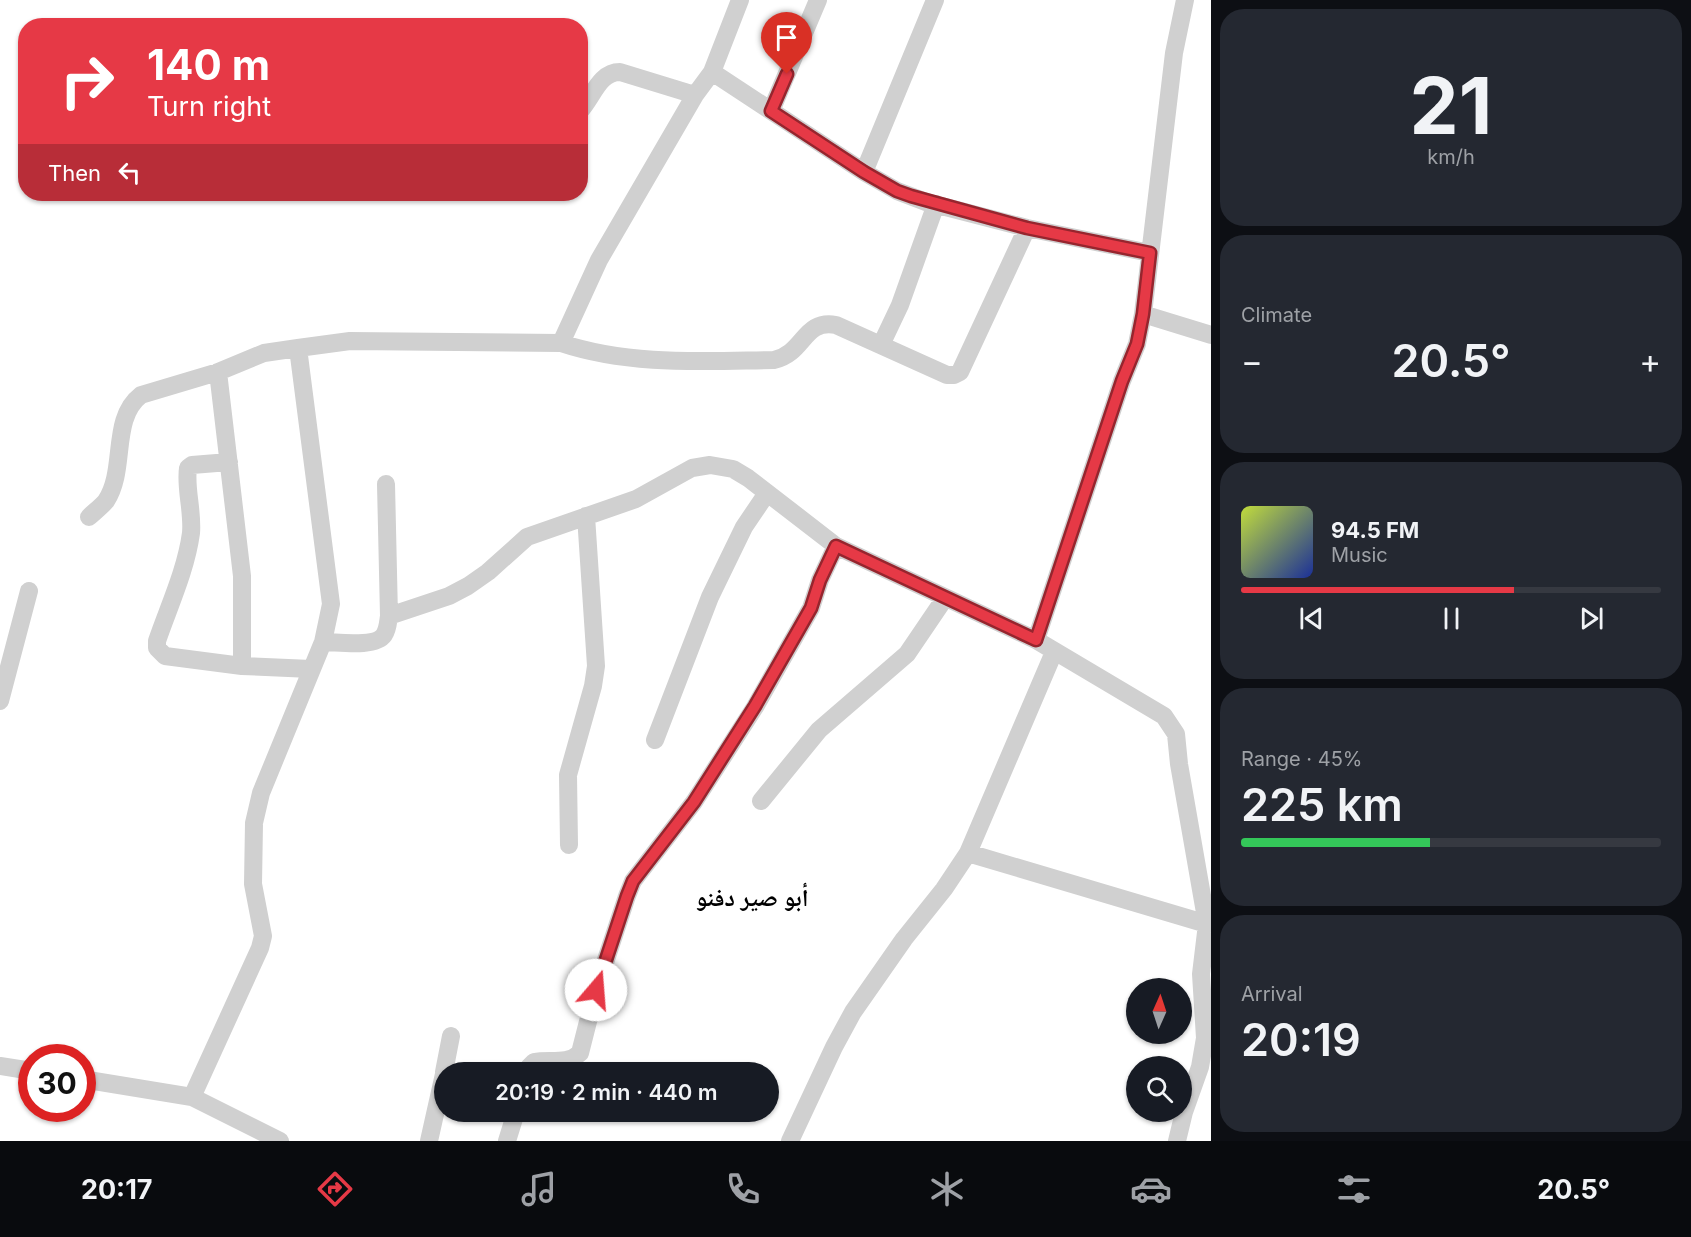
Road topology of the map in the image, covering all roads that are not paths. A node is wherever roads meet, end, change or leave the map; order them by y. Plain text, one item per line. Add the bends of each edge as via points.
1 (740, 0) edge
2 (818, 0) edge
3 (934, 0) edge
4 (1185, 0) edge
5 (712, 72) junction
6 (695, 95) junction
7 (588, 100) edge
8 (771, 111) junction
9 (864, 172) junction
10 (936, 204) junction
11 (1027, 228) junction
12 (1150, 253) junction
13 (1143, 314) junction
14 (1211, 335) edge
15 (561, 343) junction
16 (881, 345) junction
17 (298, 348) junction
18 (218, 372) junction
19 (229, 462) junction
20 (386, 484) dead end
21 (767, 493) junction
22 (586, 516) junction
23 (89, 518) dead end
24 (836, 546) junction
25 (29, 591) dead end
26 (945, 598) junction
27 (389, 616) junction
28 (1036, 640) junction
29 (323, 642) junction
30 (1054, 652) junction
31 (242, 666) junction
32 (311, 669) junction
33 (0, 701) edge
34 (655, 740) dead end
35 (761, 801) dead end
36 (569, 845) dead end
37 (968, 853) junction
38 (1207, 924) junction
39 (451, 1036) dead end
40 (446, 1062) edge
41 (534, 1062) edge
42 (0, 1066) edge
43 (18, 1069) edge
44 (96, 1081) edge
45 (192, 1097) junction
46 (434, 1118) edge
47 (513, 1122) edge
48 (280, 1141) edge
49 (429, 1141) edge
50 (507, 1141) edge
51 (790, 1141) edge
52 (1177, 1141) edge

1 - 5 street
2 - 8 street
3 - 9 street
4 - 12 street via 1174,53
5 - 6 street
5 - 8 street
6 - 7 street via 612,72
6 - 15 street via 599,260
8 - 9 street
9 - 10 street via 897,191
10 - 11 street
10 - 16 street via 900,305
11 - 12 street
11 - 16 street via 960,372 947,375
12 - 13 street
13 - 14 street
13 - 28 street via 1137,344
15 - 16 street via 586,351 654,361 774,360 793,352 811,330 827,323
15 - 17 street via 350,341
17 - 18 street via 264,353
17 - 29 street via 331,604
18 - 19 street
18 - 23 street via 141,395 133,401 124,421 112,486 105,501
19 - 31 street via 242,576
19 - 31 street via 188,468 191,534 157,648 165,656
20 - 27 street
21 - 22 street via 733,469 710,465 692,468 636,499
21 - 24 street
21 - 34 street via 744,527 714,588
22 - 27 street via 527,537 488,573 449,596
22 - 36 street via 596,666 568,775
24 - 26 street
24 - 41 street via 811,608 755,706 694,802 633,881 596,990 580,1053 567,1061
25 - 33 street
26 - 28 street
26 - 35 street via 907,654 819,730
27 - 29 street via 387,629 378,641
28 - 30 street
29 - 32 street
30 - 37 street
30 - 38 street via 1164,716 1171,724 1176,734
31 - 32 street
32 - 45 street via 261,793 254,823 253,884 262,936 260,948
37 - 38 street
37 - 51 street via 853,1012
38 - 52 street via 1201,974 1206,1038
39 - 40 street
42 - 43 street
44 - 45 street
45 - 48 street
46 - 49 street
47 - 50 street

